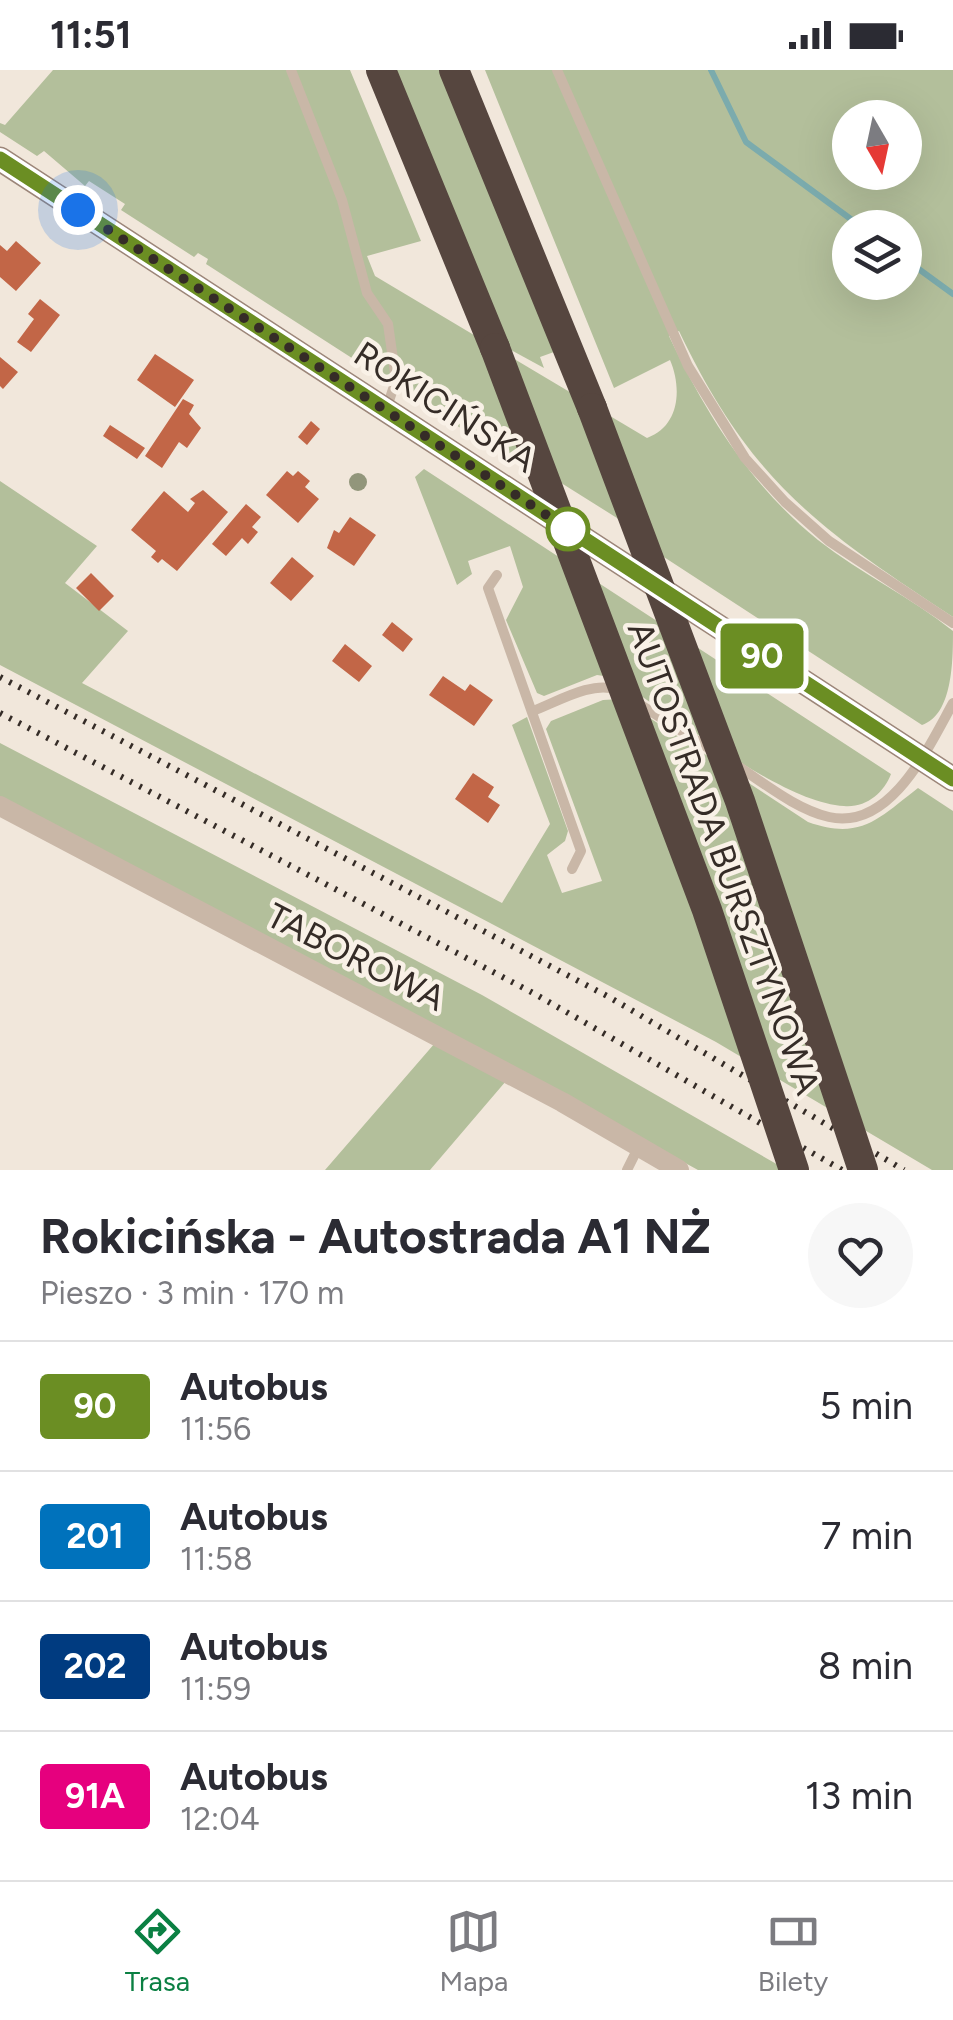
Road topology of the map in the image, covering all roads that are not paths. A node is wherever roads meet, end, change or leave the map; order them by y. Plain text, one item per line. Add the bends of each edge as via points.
1 (291, 70) edge
2 (381, 70) edge
3 (558, 70) edge
4 (458, 77) edge
5 (0, 159) edge
6 (386, 411) junction
7 (497, 575) dead end
8 (953, 623) edge
9 (953, 703) edge
10 (533, 711) junction
11 (921, 758) junction
12 (953, 780) edge
13 (0, 806) edge
14 (572, 869) dead end
15 (640, 1146) junction
16 (627, 1170) edge
17 (679, 1170) edge
18 (794, 1170) edge
19 (863, 1170) edge

1 - 6 lane via 342,200 367,293 388,324 396,380
2 - 18 highway, AUTOSTRADA BURSZTYNOWA, bridge via 495,348 700,892
3 - 8 lane via 688,366 736,445 770,487 829,540
4 - 19 highway, AUTOSTRADA BURSZTYNOWA, bridge via 740,802
5 - 6 main road, ROKICIŃSKA
6 - 11 main road, ROKICIŃSKA
7 - 10 lane via 488,588
9 - 11 lane
10 - 11 lane via 614,688 797,803 844,819 882,804
10 - 14 lane via 581,850
11 - 12 main road, ROKICIŃSKA
13 - 15 street, TABOROWA
15 - 16 lane
15 - 17 street, TABOROWA

